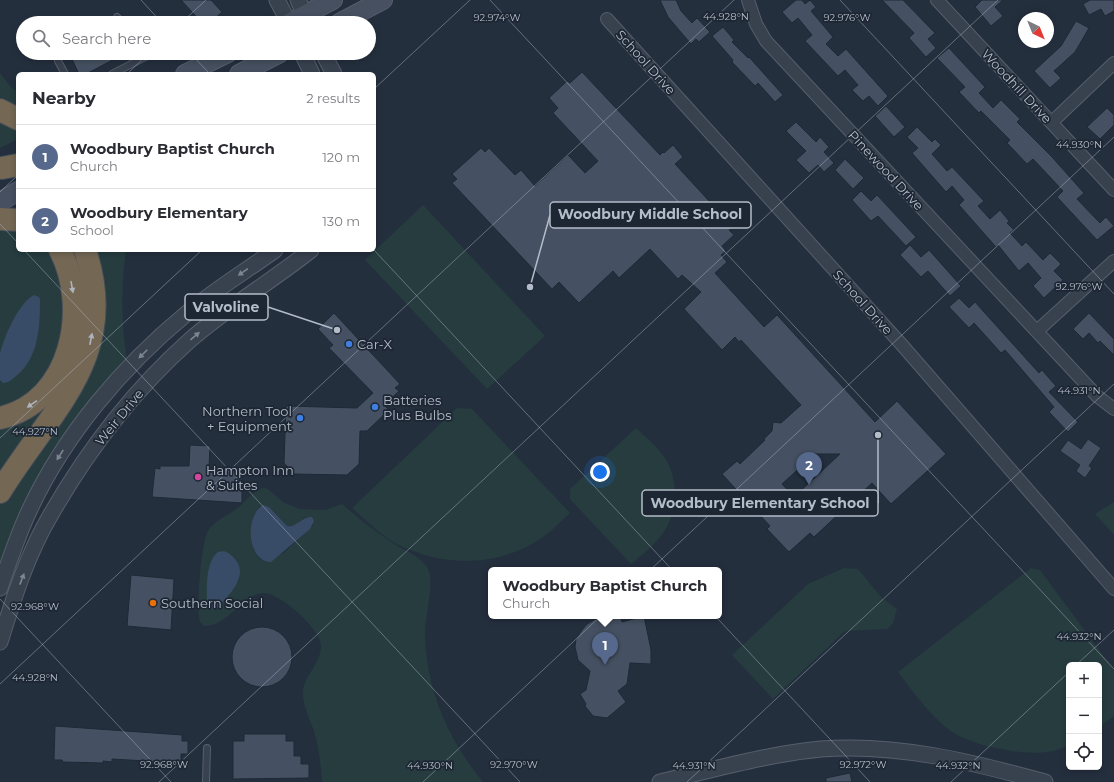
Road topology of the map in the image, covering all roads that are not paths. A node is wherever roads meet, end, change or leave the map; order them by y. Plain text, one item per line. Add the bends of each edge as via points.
1 (277, 0) edge
2 (333, 0) edge
3 (383, 0) edge
4 (748, 0) edge
5 (940, 1) edge
6 (304, 13) edge
7 (285, 16) edge
8 (352, 16) edge
9 (607, 19) dead end
10 (58, 60) edge
11 (134, 60) edge
12 (214, 60) edge
13 (266, 60) edge
14 (305, 60) edge
15 (327, 60) edge
16 (1114, 63) edge
17 (64, 72) edge
18 (115, 72) edge
19 (189, 72) edge
20 (243, 72) edge
21 (311, 72) edge
22 (333, 72) edge
23 (0, 110) edge
24 (16, 118) edge
25 (1052, 122) junction
26 (1114, 190) edge
27 (16, 192) edge
28 (0, 202) edge
29 (0, 219) edge
30 (16, 220) edge
31 (61, 252) edge
32 (86, 252) edge
33 (272, 252) edge
34 (308, 252) edge
35 (1114, 260) edge
36 (1037, 331) junction
37 (1114, 409) edge
38 (0, 418) edge
39 (0, 492) edge
40 (0, 588) edge
41 (1114, 589) edge
42 (0, 642) edge
43 (207, 748) dead end
44 (1024, 779) edge
45 (206, 782) edge
46 (660, 782) edge
47 (1045, 782) edge

1 - 7 street
2 - 6 main road
3 - 8 main road
4 - 36 street, Pinewood Drive via 756,24 766,41
5 - 25 street, Woodhill Drive
9 - 41 street, School Drive via 902,345
10 - 17 lane
11 - 18 lane
12 - 19 main road
13 - 20 main road
14 - 21 street
15 - 22 street
16 - 25 street
23 - 24 highway
25 - 26 street, Woodhill Drive
27 - 28 main road
29 - 30 highway
31 -> 38 highway via 68,269 74,297 73,328 67,354 56,377 39,398 23,409
39 -> 32 highway via 71,388 83,366 91,341 94,307 91,271
33 -> 40 street, Weir Drive via 182,317 129,367 106,395 59,456 30,508
42 -> 34 street, Weir Drive via 37,541 100,439 144,386 191,340 214,320
35 - 36 street
36 - 37 street, Pinewood Drive via 1097,396
43 - 45 lane
44 - 46 street via 914,752 851,748 820,749 790,754
44 - 47 street

